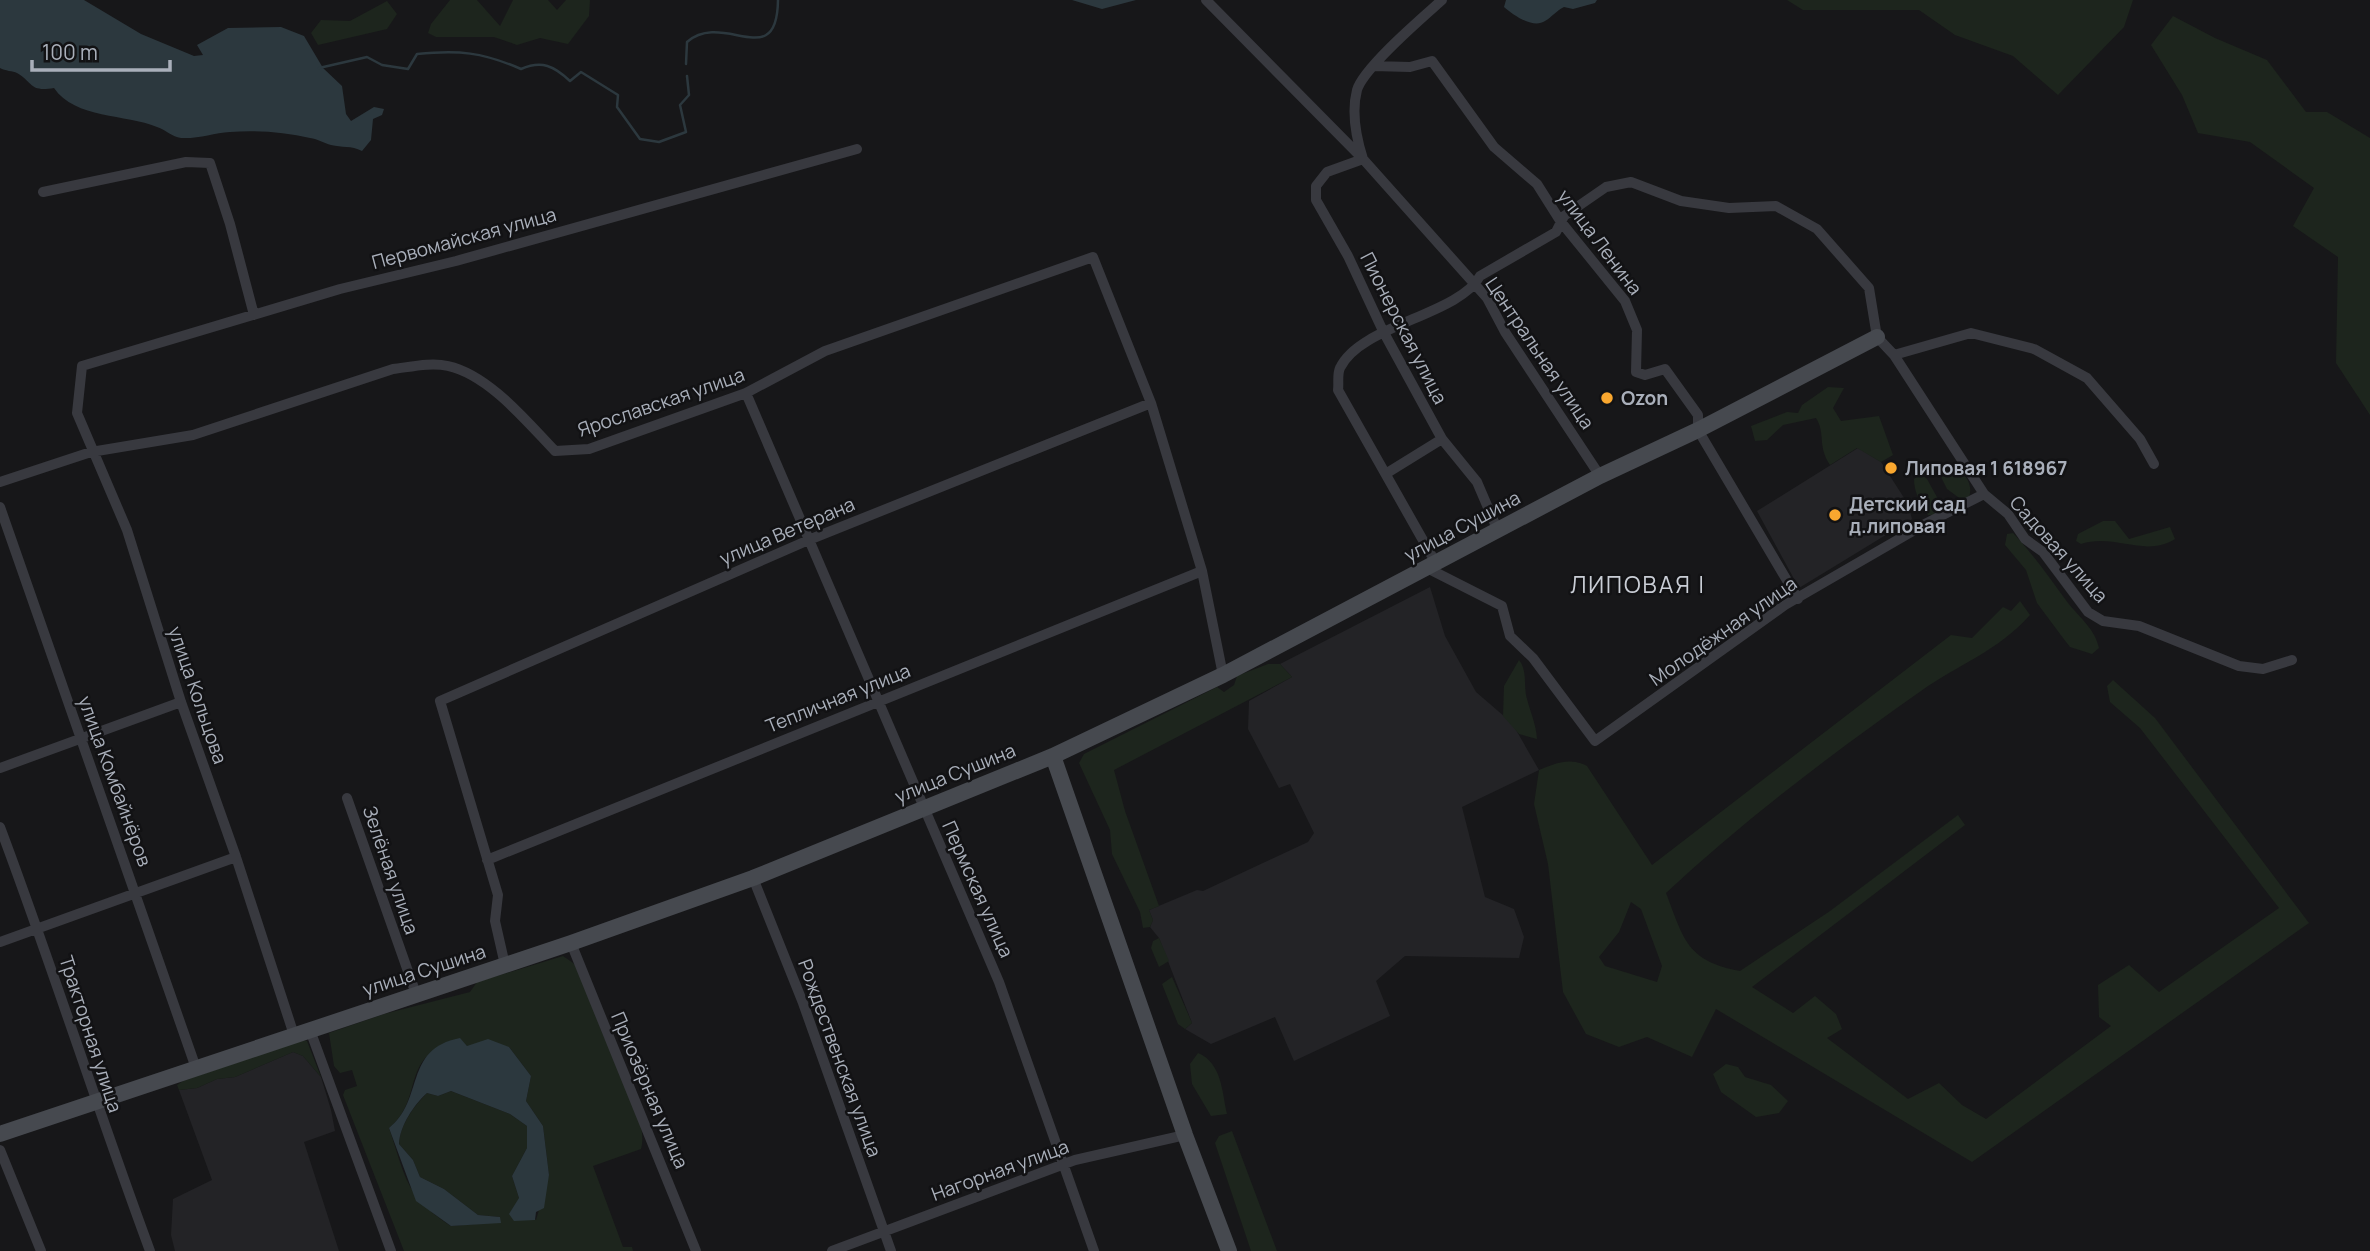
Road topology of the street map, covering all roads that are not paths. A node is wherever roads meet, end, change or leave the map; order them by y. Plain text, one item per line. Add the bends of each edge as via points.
1 (1206, 0) edge
2 (1442, 0) edge
3 (1373, 66) junction
4 (857, 149) dead end
5 (1363, 159) junction
6 (43, 192) dead end
7 (1561, 222) junction
8 (1475, 286) junction
9 (254, 315) junction
10 (1383, 331) junction
11 (1877, 337) junction
12 (1894, 355) junction
13 (82, 366) joint
14 (746, 393) junction
15 (1151, 403) junction
16 (1698, 430) junction
17 (1442, 439) junction
18 (91, 452) junction
19 (2154, 464) dead end
20 (1387, 473) junction
21 (1600, 476) junction
22 (0, 482) edge
23 (1984, 494) junction
24 (0, 507) edge
25 (1498, 531) junction
26 (811, 539) junction
27 (1433, 567) junction
28 (1202, 570) junction
29 (1798, 598) junction
30 (2292, 660) dead end
31 (1223, 675) junction
32 (879, 700) junction
33 (181, 702) junction
34 (80, 739) junction
35 (1054, 756) junction
36 (0, 768) edge
37 (347, 797) dead end
38 (923, 809) junction
39 (0, 827) edge
40 (236, 857) junction
41 (487, 860) junction
42 (753, 878) junction
43 (137, 893) junction
44 (38, 929) junction
45 (0, 942) edge
46 (571, 943) junction
47 (505, 965) junction
48 (416, 995) junction
49 (302, 1033) junction
50 (196, 1068) junction
51 (94, 1101) junction
52 (0, 1135) edge
53 (1185, 1135) junction
54 (0, 1150) edge
55 (1064, 1164) junction
56 (884, 1231) junction
57 (41, 1251) edge
58 (150, 1251) edge
59 (391, 1251) edge
60 (696, 1251) edge
61 (832, 1251) edge
62 (891, 1251) edge
63 (1094, 1251) edge
64 (1229, 1251) edge

1 - 5 street, Центральная улица
2 - 3 street
3 - 5 street via 1358,87 1354,109
3 - 7 street, улица Ленина via 1410,67 1432,61 1494,147 1536,184
4 - 9 street, Первомайская улица
5 - 8 street, Центральная улица
5 - 10 street, Пионерская улица via 1327,172 1316,186 1316,200
6 - 9 street via 186,162 210,163
7 - 8 street via 1556,232 1480,276
7 - 11 street via 1606,187 1630,182 1681,201 1729,208 1776,206 1818,229 1869,288
7 - 16 street, улица Ленина via 1625,301 1637,330 1636,372 1645,375 1665,369 1698,415
8 - 10 street via 1418,318
8 - 21 street, Центральная улица
9 - 13 street, Первомайская улица
10 - 17 street, Пионерская улица
10 - 20 street via 1348,357 1339,369 1338,390
11 - 12 street, Садовая улица
11 - 16 street, улица Сушина
12 - 19 street via 1971,333 2034,349 2087,378 2140,439
12 - 23 street, Садовая улица
13 - 18 street, улица Кольцова via 77,413
14 - 15 street, Ярославская улица via 825,351 1093,257
14 - 18 street, Ярославская улица via 589,449 555,451 490,387 448,366 422,366 393,369 193,435
14 - 26 street, Пермская улица
15 - 26 street, улица Ветерана
15 - 28 street
16 - 21 street, улица Сушина
16 - 29 street, улица Ленина
17 - 20 street
17 - 25 street, Пионерская улица via 1477,482
18 - 22 street, Ярославская улица
18 - 33 street, улица Кольцова via 127,530
20 - 27 street
21 - 25 street, улица Сушина
23 - 29 street, Молодёжная улица
23 - 30 street, Садовая улица via 2043,552 2088,612 2103,621 2139,626 2239,666 2263,669
24 - 34 street, улица Комбайнёров
25 - 27 street, улица Сушина
26 - 32 street, Пермская улица
26 - 41 street, улица Ветерана via 440,701
27 - 29 street, Молодёжная улица via 1502,606 1510,636 1595,741
27 - 31 street, улица Сушина
28 - 31 street
28 - 32 street, Тепличная улица
31 - 35 street, улица Сушина
32 - 38 street, Пермская улица
32 - 41 street, Тепличная улица
33 - 34 street
33 - 40 street, улица Кольцова
34 - 36 street
34 - 43 street, улица Комбайнёров
35 - 38 street, улица Сушина
35 - 53 street
37 - 48 street, Зелёная улица
38 - 42 street, улица Сушина
38 - 55 street, Пермская улица via 999,982
39 - 44 street, Тракторная улица
40 - 43 street
40 - 49 street, улица Кольцова
41 - 47 street via 498,895 495,921
42 - 46 street, улица Сушина
42 - 56 street, Рождественская улица
43 - 44 street
43 - 50 street, улица Комбайнёров
44 - 45 street
44 - 51 street, Тракторная улица
46 - 47 street, улица Сушина
46 - 60 street, Приозёрная улица
47 - 48 street, улица Сушина
48 - 49 street, улица Сушина
49 - 50 street, улица Сушина
49 - 59 street, улица Кольцова
50 - 51 street, улица Сушина
51 - 52 street, улица Сушина
51 - 58 street, Тракторная улица
53 - 55 street, Нагорная улица
53 - 64 street
54 - 57 street
55 - 56 street, Нагорная улица
55 - 63 street, Пермская улица
56 - 61 street, Нагорная улица
56 - 62 street, Рождественская улица

